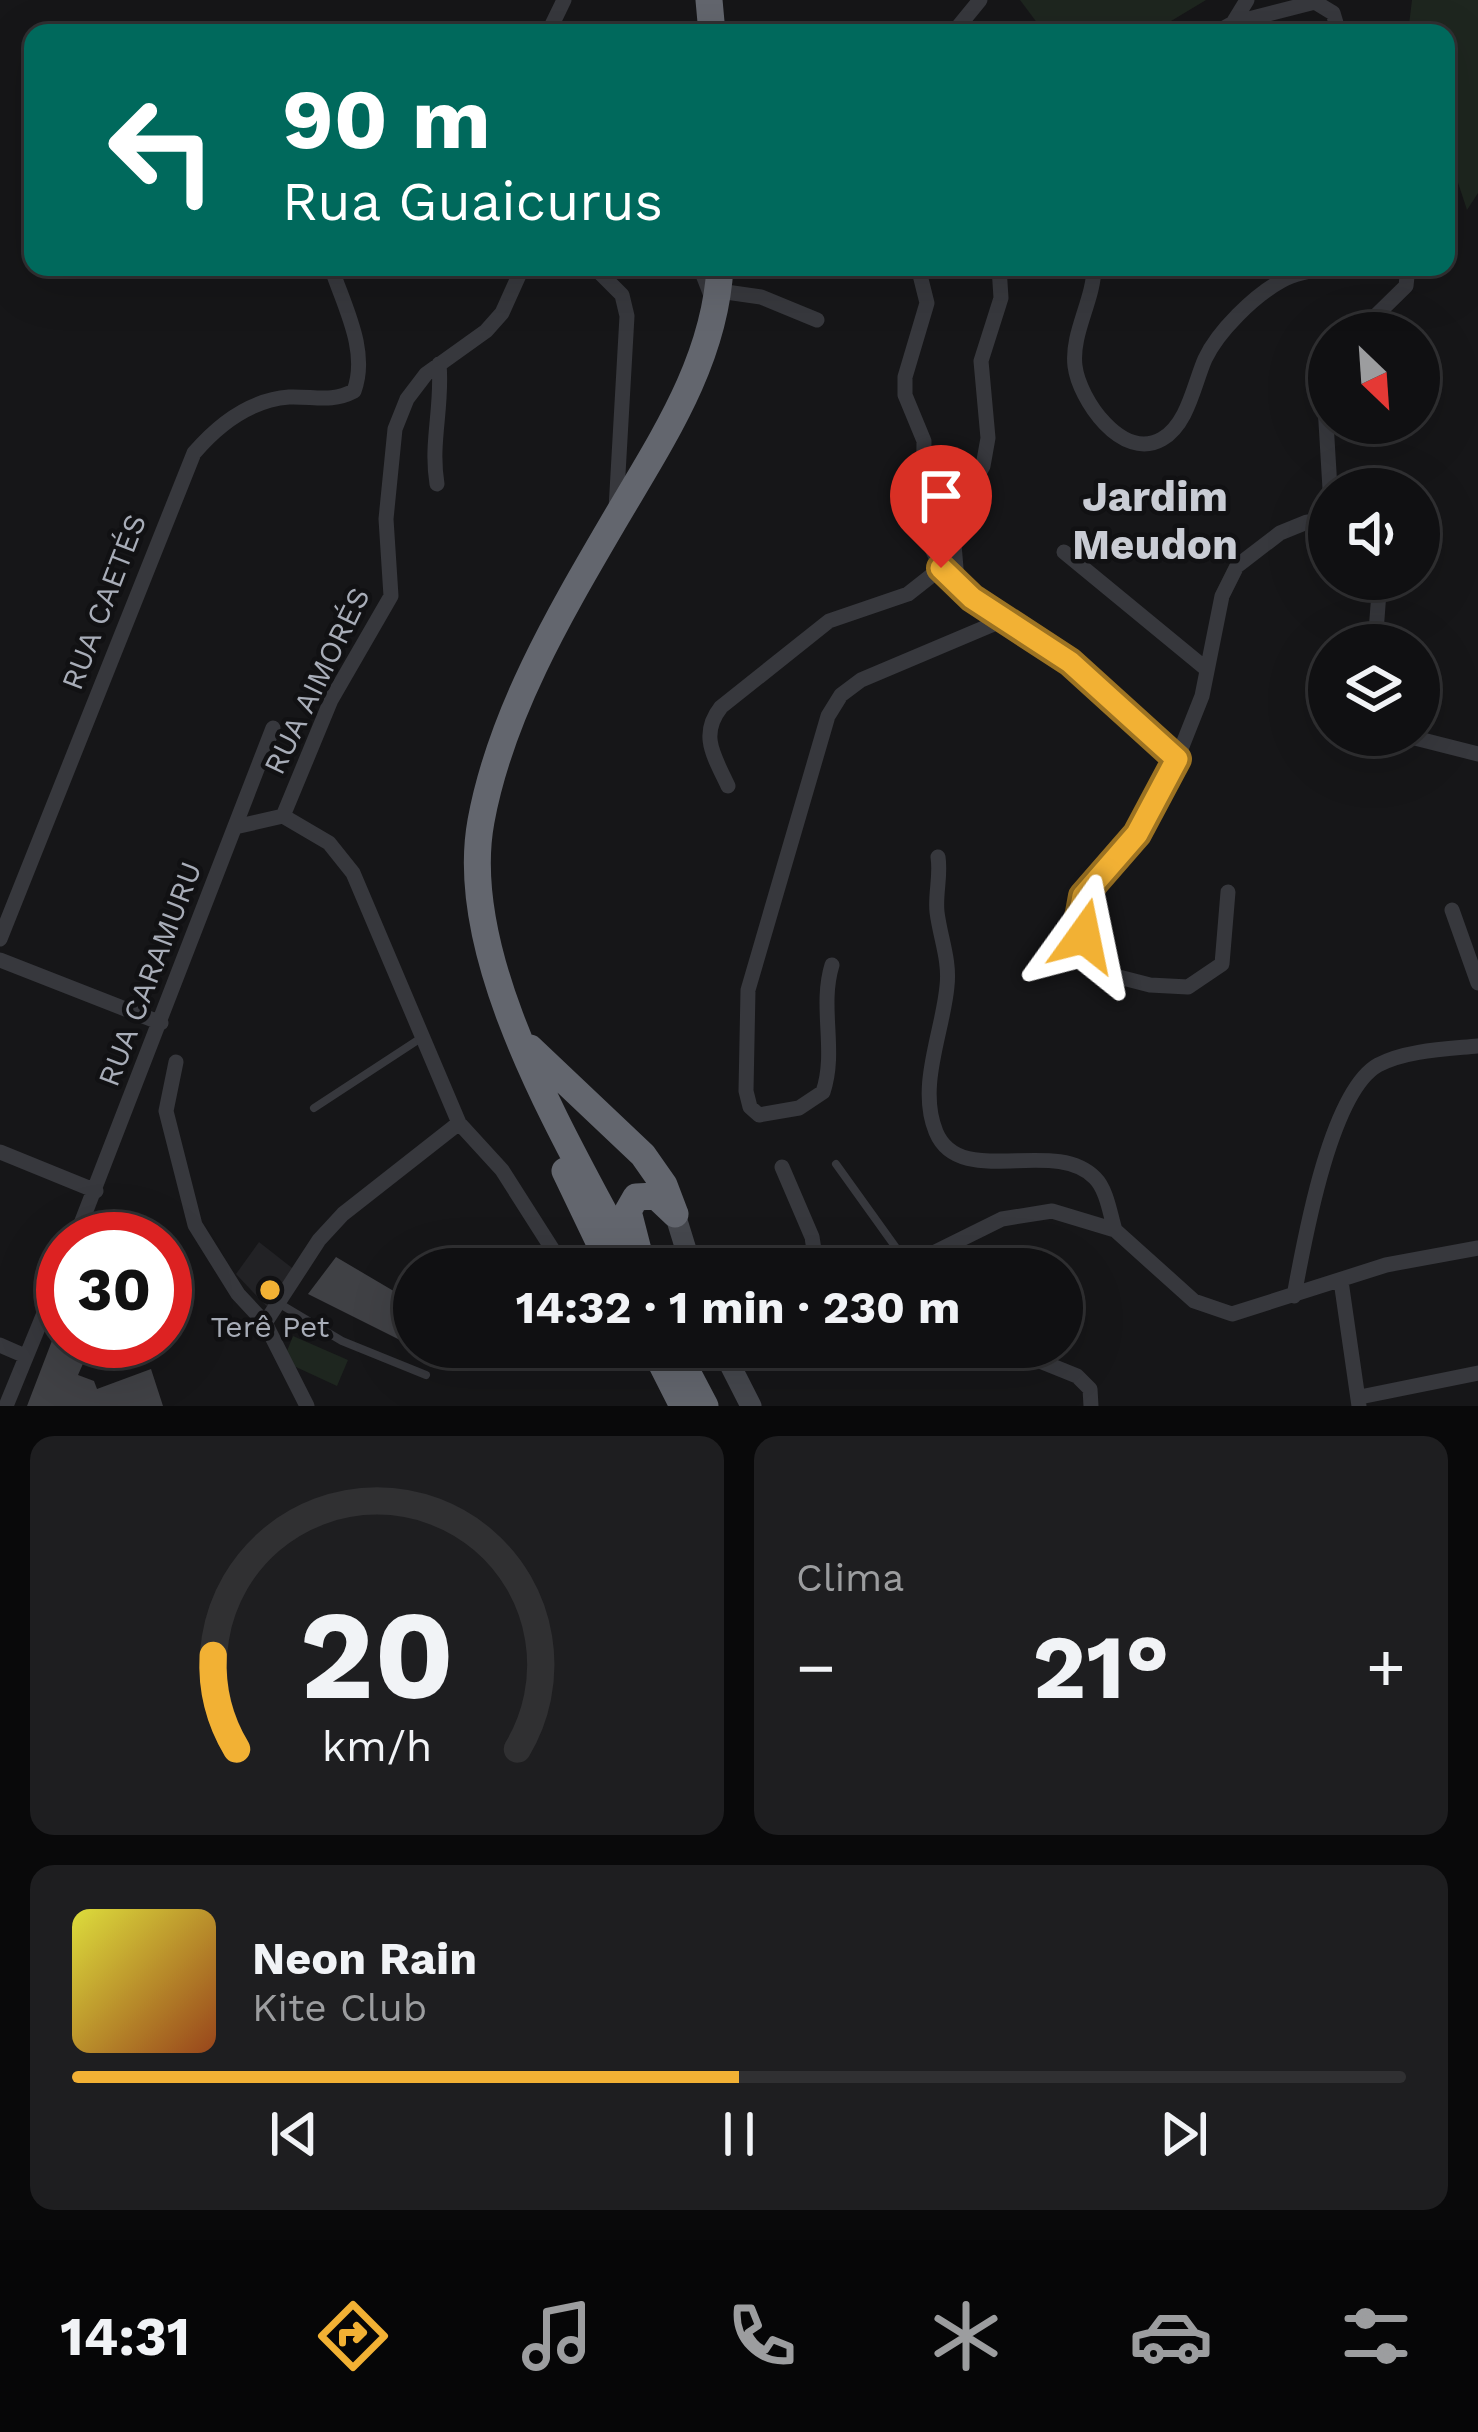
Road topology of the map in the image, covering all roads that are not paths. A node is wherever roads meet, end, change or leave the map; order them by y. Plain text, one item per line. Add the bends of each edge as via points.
1 (980, 0) edge
2 (1247, 0) edge
3 (1233, 22) junction
4 (960, 24) edge
5 (1230, 24) edge
6 (1337, 24) edge
7 (334, 276) edge
8 (520, 276) edge
9 (608, 276) edge
10 (920, 276) edge
11 (1000, 276) edge
12 (1092, 276) edge
13 (1295, 276) edge
14 (1407, 276) edge
15 (718, 289) edge
16 (1379, 312) edge
17 (818, 320) dead end
18 (439, 364) junction
19 (437, 484) dead end
20 (616, 519) junction
21 (1308, 522) edge
22 (1064, 552) dead end
23 (941, 568) junction
24 (957, 580) junction
25 (1003, 620) junction
26 (1205, 668) junction
27 (273, 728) dead end
28 (1440, 744) edge
29 (1478, 754) edge
30 (1177, 759) junction
31 (728, 786) dead end
32 (283, 816) junction
33 (235, 827) junction
34 (938, 857) dead end
35 (1228, 892) dead end
36 (1452, 910) dead end
37 (0, 939) edge
38 (0, 960) edge
39 (832, 965) dead end
40 (1478, 983) edge
41 (161, 1023) junction
42 (422, 1037) junction
43 (518, 1037) junction
44 (1478, 1046) edge
45 (176, 1062) dead end
46 (314, 1108) dead end
47 (459, 1123) junction
48 (0, 1152) edge
49 (836, 1164) dead end
50 (782, 1167) dead end
51 (96, 1190) junction
52 (87, 1212) edge
53 (675, 1214) junction
54 (1115, 1230) junction
55 (552, 1248) edge
56 (603, 1248) edge
57 (626, 1248) edge
58 (634, 1248) edge
59 (686, 1248) edge
60 (814, 1248) edge
61 (891, 1248) edge
62 (944, 1248) edge
63 (1478, 1248) edge
64 (1341, 1281) junction
65 (1294, 1296) junction
66 (279, 1304) junction
67 (265, 1324) junction
68 (36, 1330) edge
69 (0, 1345) edge
70 (25, 1356) junction
71 (664, 1368) edge
72 (685, 1368) edge
73 (731, 1368) edge
74 (1057, 1368) edge
75 (1478, 1373) edge
76 (426, 1375) dead end
77 (1360, 1401) edge
78 (6, 1406) edge
79 (307, 1406) edge
80 (683, 1406) edge
81 (704, 1406) edge
82 (751, 1406) edge
83 (1090, 1406) edge

1 - 4 street
2 - 3 street
3 - 5 street
3 - 6 street via 1315,2
7 - 37 street, RUA CAETÉS via 358,350 354,391 250,407 194,453
8 - 18 street, RUA AIMORÉS via 486,331
9 - 20 street via 622,295 628,353
10 - 23 street via 926,303 905,395 924,441 922,529
11 - 24 street via 1001,298 981,361 988,438 953,532
12 - 13 street via 1075,367 1107,427 1147,443 1174,429 1217,338
14 - 16 street
15 - 17 street
15 - 20 highway via 682,404
18 - 19 street
18 - 32 street, RUA AIMORÉS via 406,399 395,429 386,519 392,596 331,700
20 - 43 highway via 506,732 480,824 482,926
21 - 26 street via 1237,566
22 - 26 street
23 - 24 street
23 - 31 street via 908,594 829,621 721,707 707,738
24 - 25 street
25 - 30 street via 1070,662
25 - 39 street via 860,680 828,716 748,990 748,1100 759,1115 799,1108 823,1092
26 - 30 street
27 - 33 street, RUA CARAMURU
28 - 29 street
30 - 35 street via 1137,834 1083,896 1079,918 1091,952 1115,976 1188,987 1223,958
32 - 33 street
32 - 42 street, RUA AIMORÉS via 329,844 353,873
33 - 41 street, RUA CARAMURU
34 - 54 street via 948,979 932,1067 934,1129 966,1161 1036,1159 1083,1169 1100,1183
36 - 40 street
38 - 41 street
41 - 51 street, RUA CARAMURU
42 - 46 lane
42 - 47 street, RUA AIMORÉS
43 - 53 highway via 643,1155
43 - 56 highway via 550,1137
43 - 57 highway
44 - 65 street via 1397,1058 1356,1084 1310,1217
45 - 67 street via 166,1111 182,1187 212,1257
47 - 55 street, RUA AIMORÉS via 502,1170
47 - 66 street via 344,1214
48 - 51 street
49 - 61 lane
50 - 60 street
51 - 52 street, RUA CARAMURU
53 - 58 highway via 656,1196 631,1203
53 - 59 main road
54 - 62 street via 1033,1212
54 - 65 street via 1168,1281 1219,1312
63 - 64 street
64 - 65 street
64 - 77 street
66 - 67 street
66 - 76 lane via 342,1342
67 - 79 street
68 - 70 street
69 - 70 street
70 - 78 street
71 - 80 highway
72 - 81 highway
73 - 82 main road
74 - 83 street via 1090,1389
75 - 77 street

